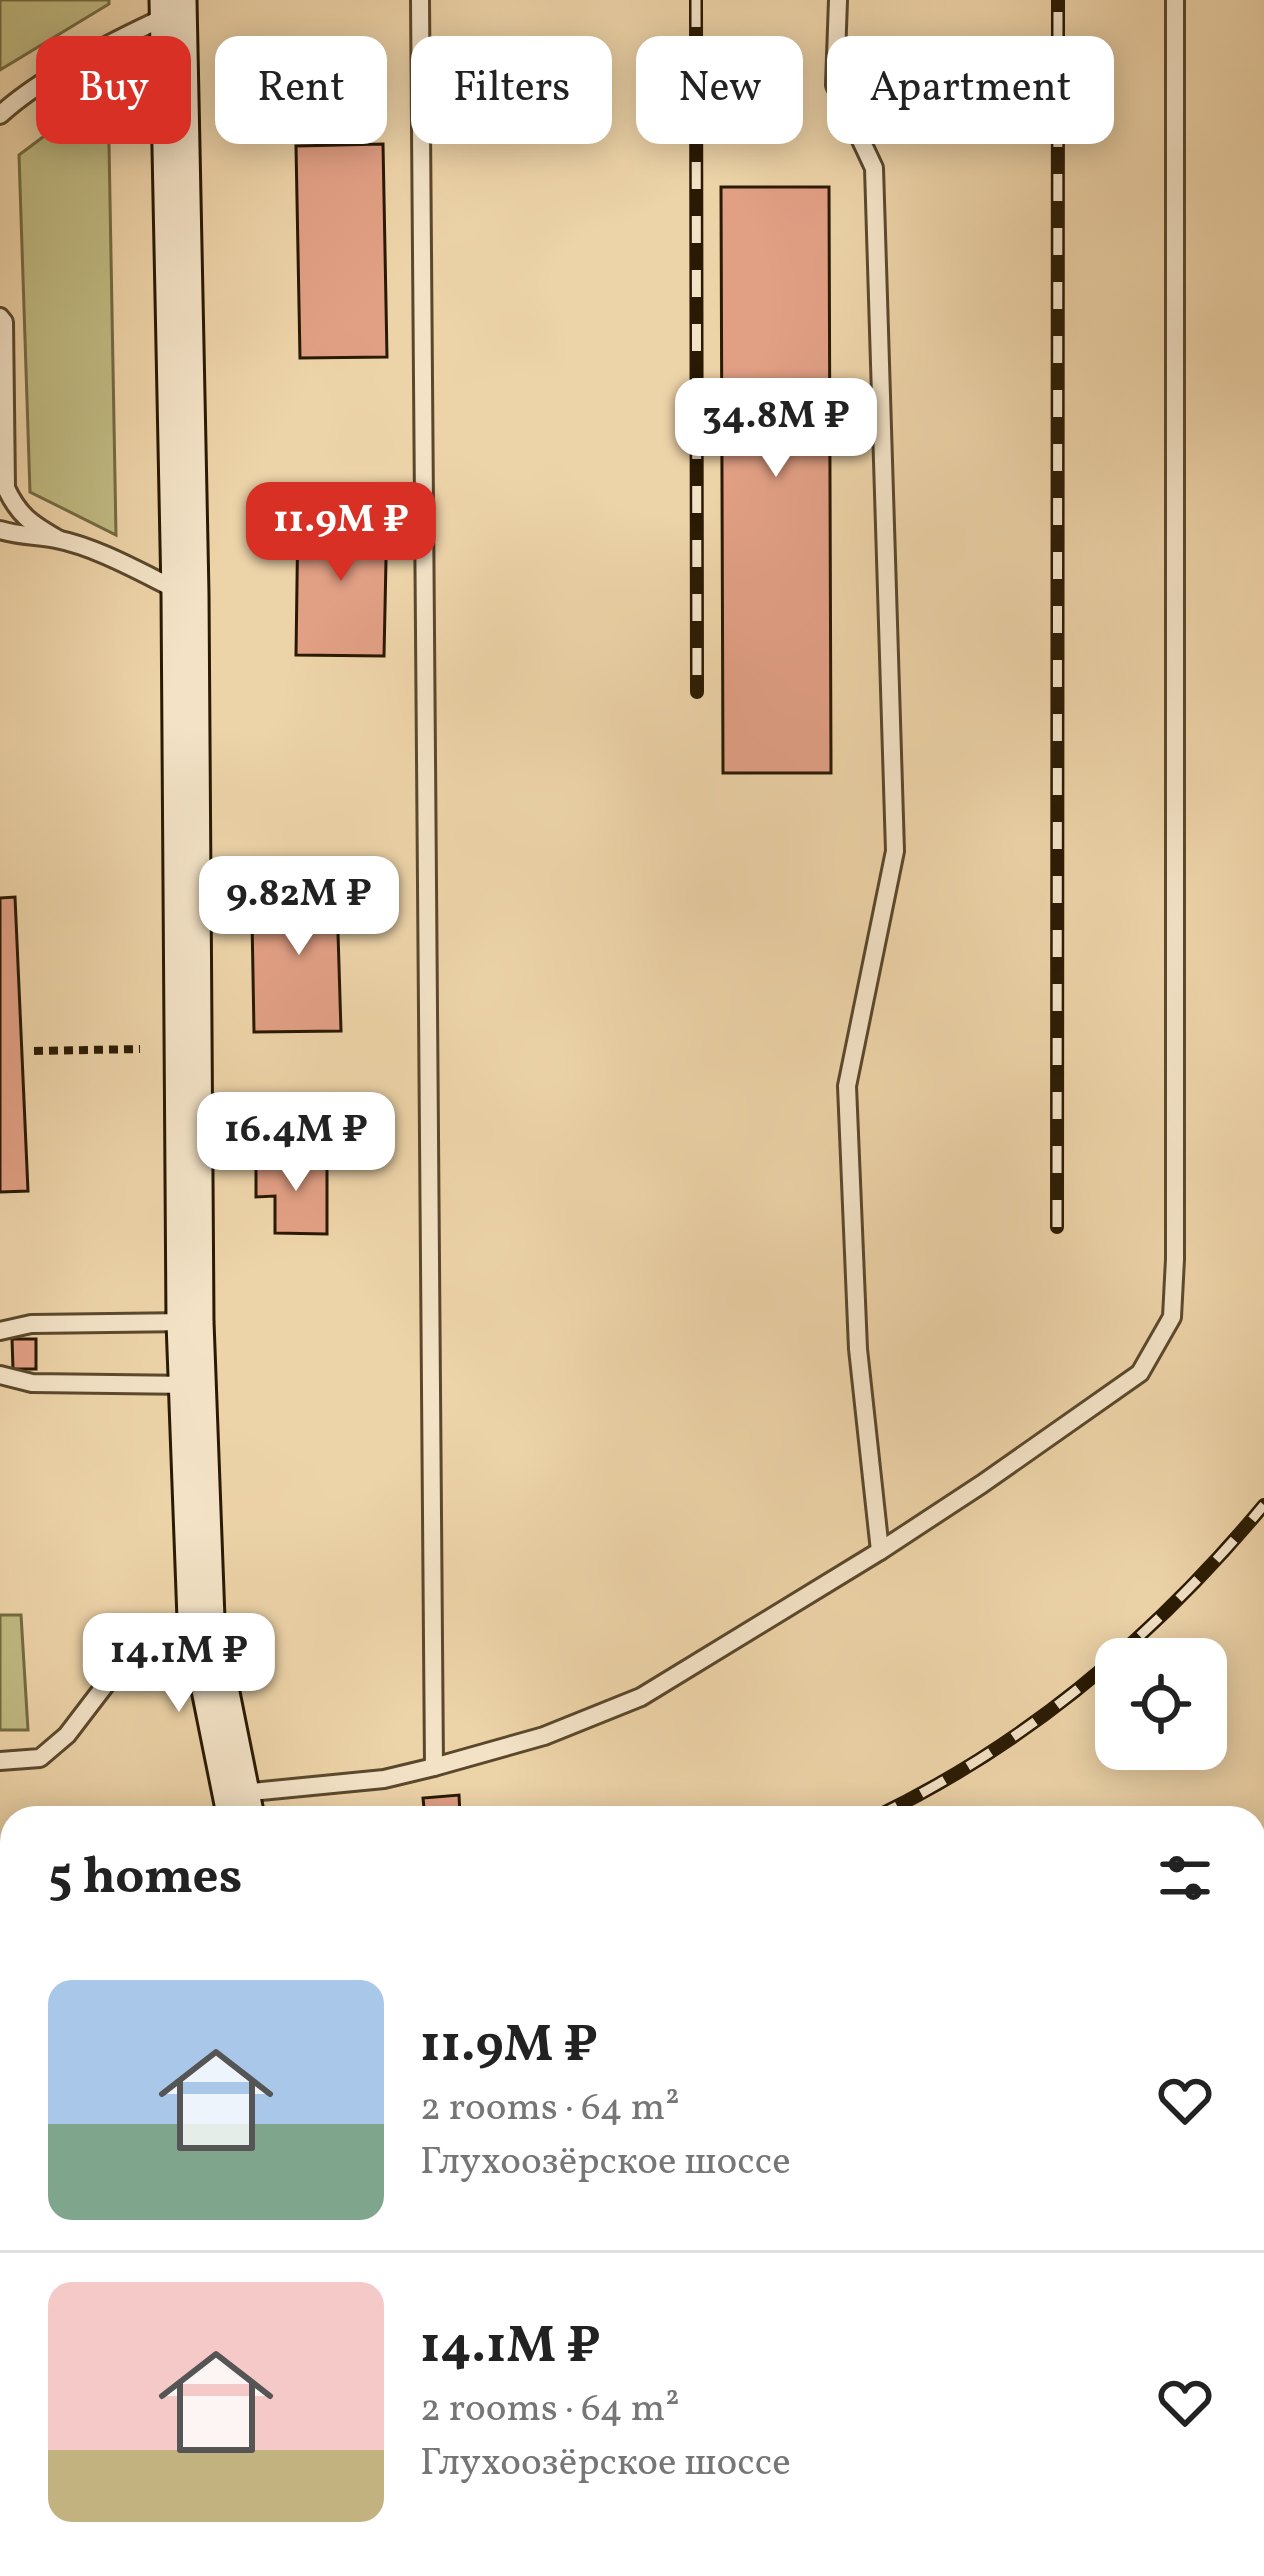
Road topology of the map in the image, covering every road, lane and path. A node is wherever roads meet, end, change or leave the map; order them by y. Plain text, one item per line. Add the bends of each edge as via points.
1 (420, 0) edge
2 (838, 0) edge
3 (1175, 0) edge
4 (173, 6) edge
5 (0, 115) edge
6 (0, 316) edge
7 (0, 530) edge
8 (58, 539) junction
9 (185, 594) junction
10 (140, 1049) dead end
11 (34, 1051) dead end
12 (190, 1322) junction
13 (0, 1331) edge
14 (0, 1375) edge
15 (193, 1385) junction
16 (880, 1551) junction
17 (201, 1619) junction
18 (0, 1761) edge
19 (434, 1767) junction
20 (240, 1806) edge

1 - 19 lane
2 - 16 lane via 835,85 874,168 894,804 895,851 847,1086 858,1349
3 - 16 lane via 1172,1318 1141,1372
4 - 5 lane
4 - 9 street
6 - 8 lane via 6,488 32,524
7 - 8 lane
8 - 9 lane
9 - 12 street
10 - 11 path
12 - 13 lane
12 - 15 street
14 - 15 lane via 32,1383
15 - 17 street
16 - 19 lane via 641,1697
17 - 18 lane via 138,1649 40,1758
17 - 20 street
19 - 20 lane

